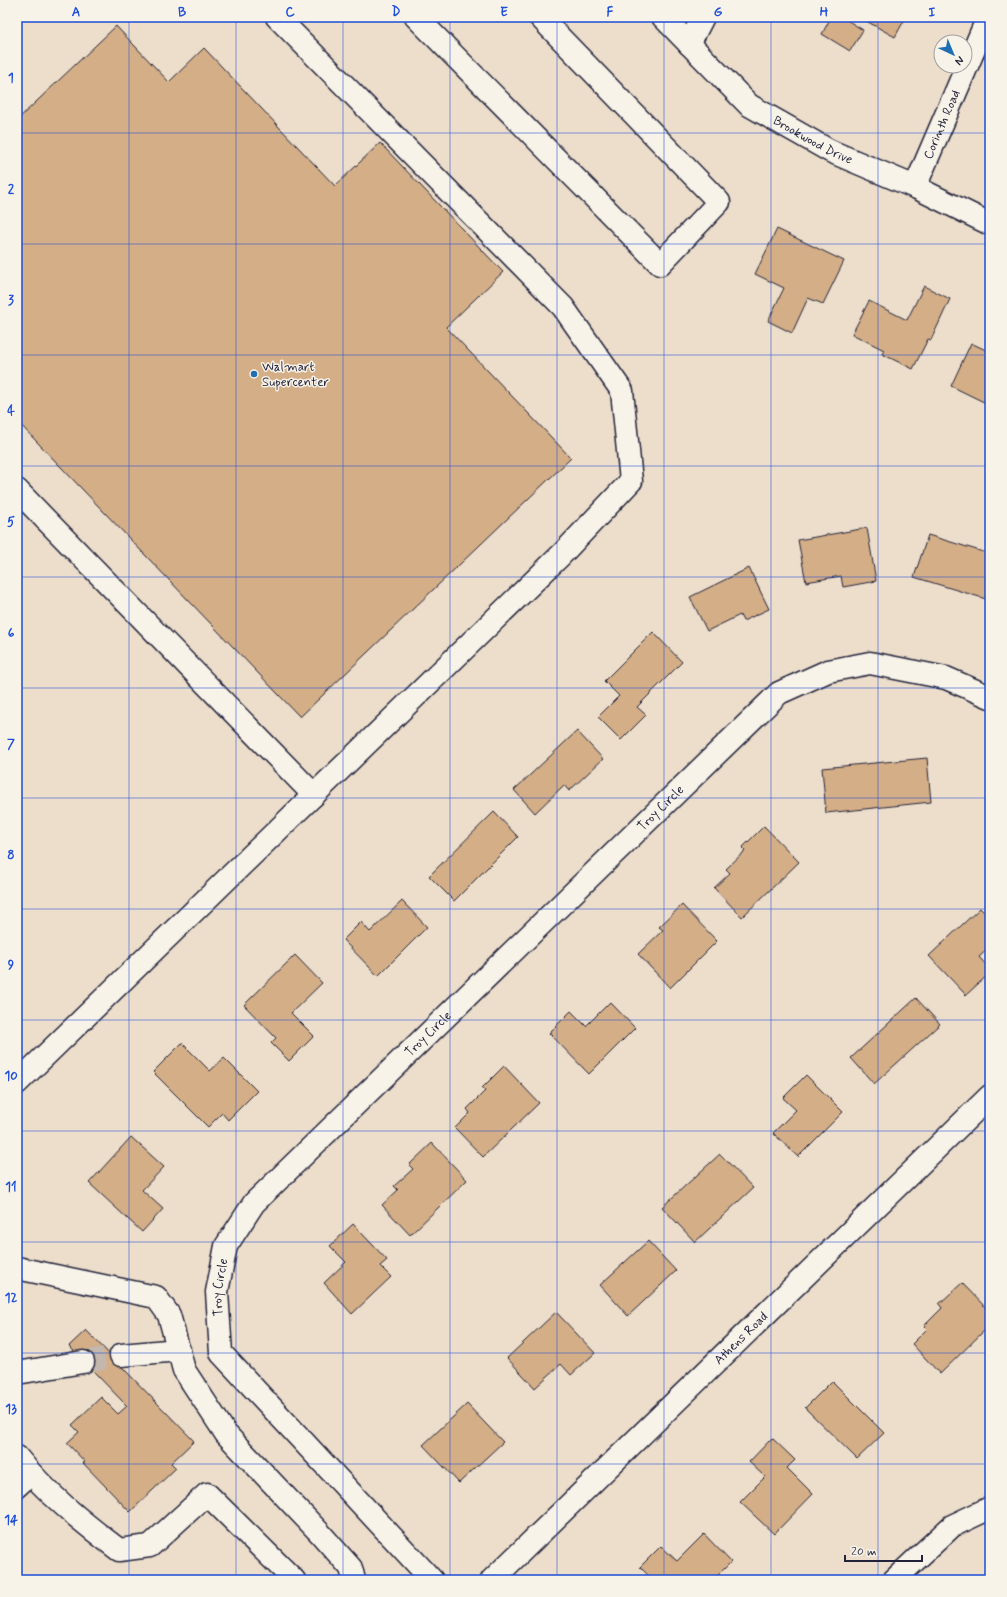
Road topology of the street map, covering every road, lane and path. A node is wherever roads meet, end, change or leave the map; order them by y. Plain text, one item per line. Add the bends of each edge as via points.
1 (277, 17) edge
2 (416, 17) edge
3 (540, 17) edge
4 (664, 17) edge
5 (703, 17) edge
6 (988, 17) edge
7 (689, 44) junction
8 (915, 187) junction
9 (990, 224) edge
10 (17, 490) edge
11 (990, 697) edge
12 (314, 795) junction
13 (17, 1083) edge
14 (990, 1096) edge
15 (17, 1268) edge
16 (179, 1350) junction
17 (121, 1355) tunnel mouth
18 (82, 1362) tunnel mouth
19 (17, 1372) edge
20 (21, 1472) edge
21 (990, 1508) edge
22 (294, 1580) edge
23 (354, 1580) edge
24 (432, 1580) edge
25 (492, 1580) edge
26 (894, 1580) edge

1 - 12 street via 563,307 622,391 632,481 561,555
2 - 3 street via 660,264 719,202
4 - 7 street, Brookwood Drive
5 - 7 street
6 - 8 street, Corinth Road
7 - 8 street, Brookwood Drive via 749,105 830,151
8 - 9 street, Brookwood Drive
10 - 12 street
11 - 24 street, Troy Circle via 946,678 870,662 828,671 779,692 254,1203 226,1246 217,1292 221,1352
12 - 13 street
14 - 25 street, Athens Road
15 - 16 street via 156,1297 169,1315
16 - 17 street
16 - 23 street via 184,1370 226,1434 320,1532 351,1568
18 - 19 street
20 - 22 street via 119,1550 150,1546 207,1494
21 - 26 street via 952,1526

